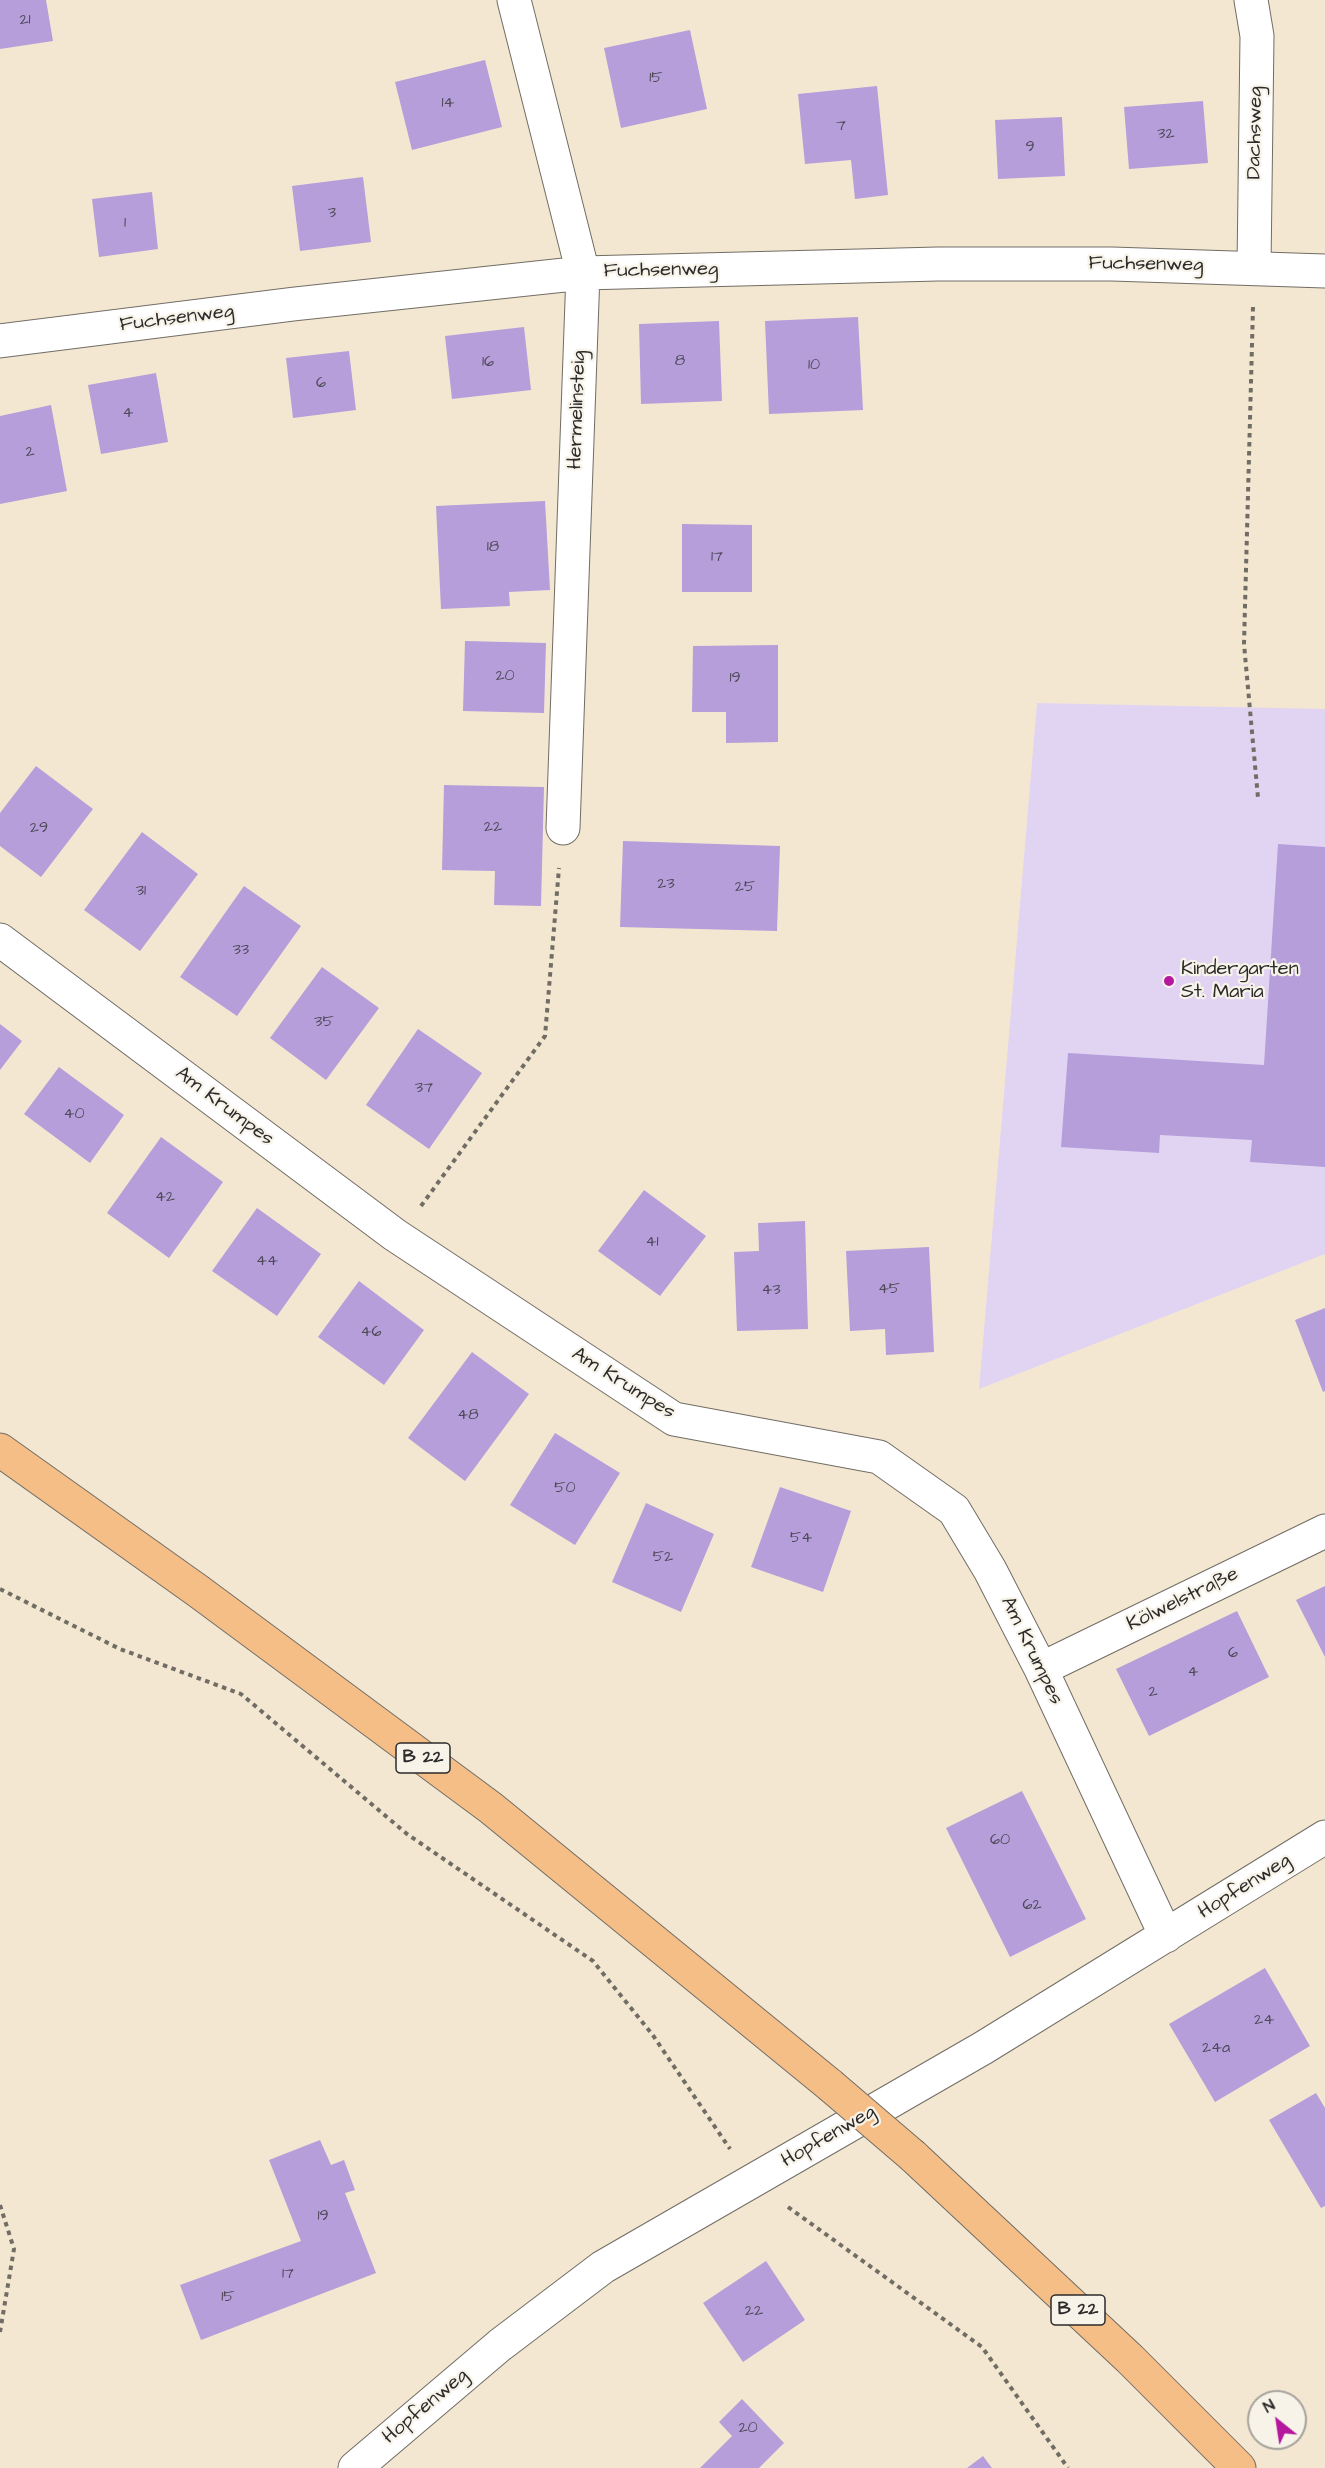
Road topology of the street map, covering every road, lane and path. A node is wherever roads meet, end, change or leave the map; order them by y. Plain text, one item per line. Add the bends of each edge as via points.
1 (514, 0) edge
2 (1251, 0) edge
3 (1254, 267) junction
4 (1325, 271) edge
5 (583, 273) junction
6 (0, 341) edge
7 (1258, 798) dead end
8 (563, 828) joint
9 (0, 940) edge
10 (395, 1235) junction
11 (0, 1450) edge
12 (1325, 1530) edge
13 (0, 1589) edge
14 (1041, 1669) junction
15 (1325, 1837) edge
16 (1166, 1936) junction
17 (753, 2181) junction
18 (0, 2205) edge
19 (0, 2332) edge
20 (355, 2468) edge
21 (1068, 2468) edge
22 (1239, 2468) edge

1 - 5 street, Hermelinsteig
2 - 3 street, Dachsweg via 1257,36
3 - 4 street, Fuchsenweg
3 - 5 street, Fuchsenweg via 938,264
3 - 7 path via 1244,644
5 - 6 street, Fuchsenweg
5 - 8 street, Hermelinsteig
8 - 10 path via 544,1036 422,1205
9 - 10 street, Am Krumpes
10 - 14 street, Am Krumpes via 674,1419 879,1457 954,1510
11 - 22 main road, B 22, bridge via 491,1808 830,2085 913,2156 1130,2359
12 - 14 street, Kölwelstraße
13 - 17 path via 120,1648 241,1694 407,1834 593,1961 652,2034
14 - 16 street, Am Krumpes
15 - 16 street, Hopfenweg
16 - 17 street, Hopfenweg
17 - 20 street, Hopfenweg via 603,2268 500,2345
17 - 21 path via 982,2347
18 - 19 path via 14,2248

